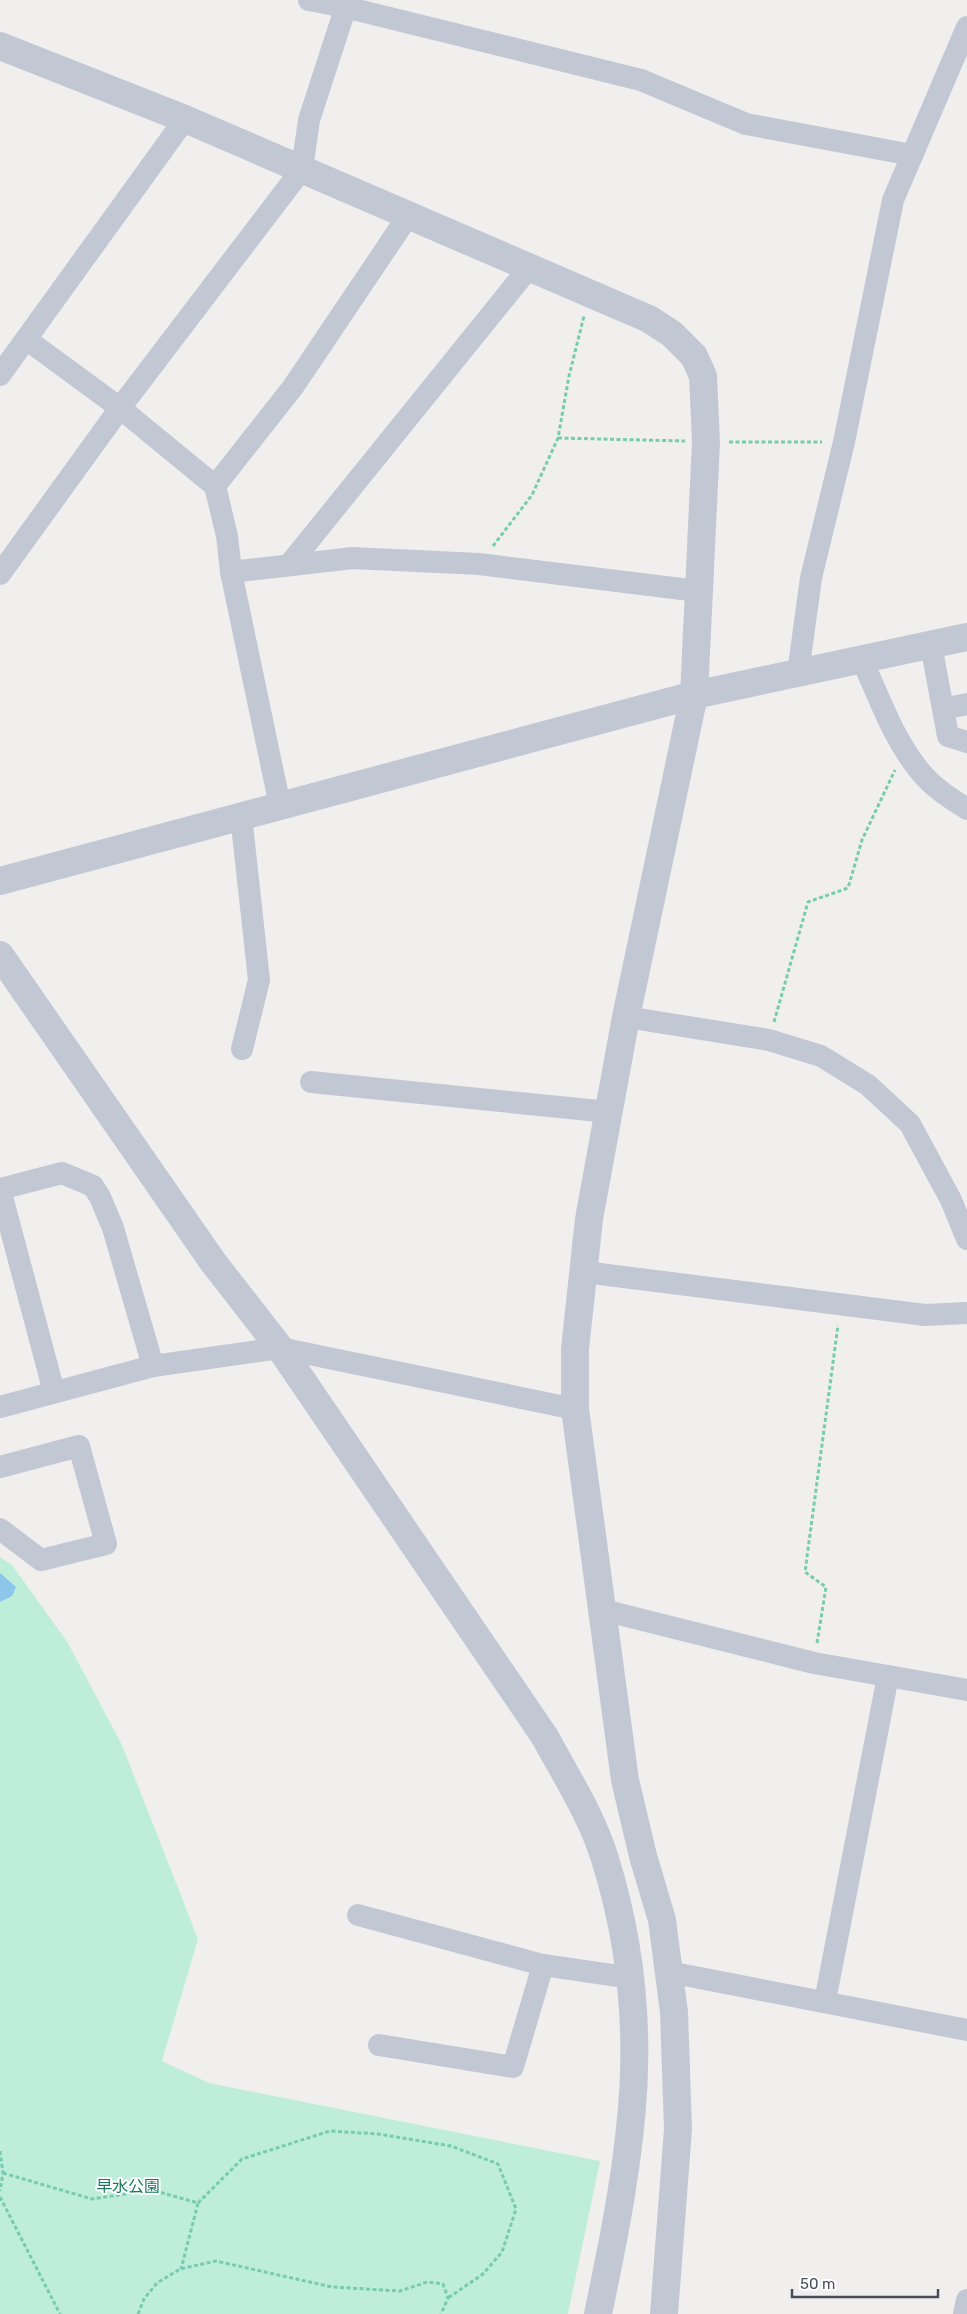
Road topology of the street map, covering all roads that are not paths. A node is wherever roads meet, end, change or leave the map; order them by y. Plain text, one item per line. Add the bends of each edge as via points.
1 (309, 0) edge
2 (346, 3) edge
3 (967, 26) edge
4 (0, 46) edge
5 (185, 119) junction
6 (912, 155) junction
7 (302, 170) junction
8 (408, 216) junction
9 (528, 269) junction
10 (26, 339) junction
11 (0, 375) edge
12 (120, 408) junction
13 (215, 486) junction
14 (289, 566) junction
15 (231, 572) junction
16 (0, 574) edge
17 (698, 591) junction
18 (967, 638) edge
19 (931, 645) junction
20 (862, 660) junction
21 (798, 673) junction
22 (694, 695) junction
23 (967, 704) edge
24 (943, 708) junction
25 (967, 742) edge
26 (280, 806) junction
27 (967, 809) edge
28 (241, 816) junction
29 (0, 881) edge
30 (0, 955) edge
31 (626, 1017) junction
32 (242, 1049) dead end
33 (311, 1082) dead end
34 (609, 1112) junction
35 (0, 1189) edge
36 (967, 1239) edge
37 (584, 1272) junction
38 (967, 1313) edge
39 (280, 1348) junction
40 (152, 1366) junction
41 (54, 1392) junction
42 (0, 1407) edge
43 (575, 1409) junction
44 (0, 1467) edge
45 (0, 1529) edge
46 (603, 1610) junction
47 (888, 1676) junction
48 (967, 1690) edge
49 (358, 1915) dead end
50 (543, 1965) junction
51 (669, 1972) junction
52 (632, 1978) junction
53 (826, 2001) junction
54 (967, 2030) edge
55 (379, 2045) dead end
56 (967, 2300) edge
57 (598, 2314) edge
58 (664, 2314) edge
59 (964, 2314) edge

1 - 2 street
2 - 6 street via 641,80 746,124
2 - 7 street via 309,120
3 - 6 street
4 - 5 street
5 - 7 street
5 - 10 street
6 - 21 street via 893,200 844,442 811,578
7 - 8 street
7 - 12 street
8 - 9 street
8 - 13 street via 293,386
9 - 14 street
9 - 17 street via 648,319 672,334 694,356 703,376 706,442
10 - 11 street
10 - 12 street
12 - 13 street
12 - 16 street
13 - 15 street via 227,536
14 - 15 street
14 - 17 street via 353,558 479,564
15 - 26 street
17 - 22 street
18 - 19 street
19 - 20 street
19 - 24 street
20 - 21 street
20 - 27 street via 895,734 919,771 944,795
21 - 22 street
22 - 26 street
22 - 31 street
23 - 24 street
24 - 25 street via 948,736
26 - 28 street
28 - 29 street
28 - 32 street via 259,980
30 - 39 street via 213,1262
31 - 34 street
31 - 36 street via 769,1040 820,1056 868,1085 910,1124 951,1200
33 - 34 street
34 - 37 street
35 - 40 street via 62,1173 93,1186 112,1228
35 - 41 street
37 - 38 street via 925,1315
37 - 43 street via 575,1349
39 - 40 street
39 - 43 street
39 - 52 street via 545,1737 605,1857
40 - 41 street
41 - 42 street
43 - 46 street
44 - 45 street via 79,1446 106,1544 41,1560
46 - 47 street via 814,1663
46 - 51 street via 625,1780 662,1920
47 - 48 street
47 - 53 street
49 - 50 street
50 - 52 street
50 - 55 street via 513,2067
51 - 53 street
51 - 58 street via 677,2056 678,2129
52 - 57 street via 636,2043 634,2101 620,2204
53 - 54 street
56 - 59 street

